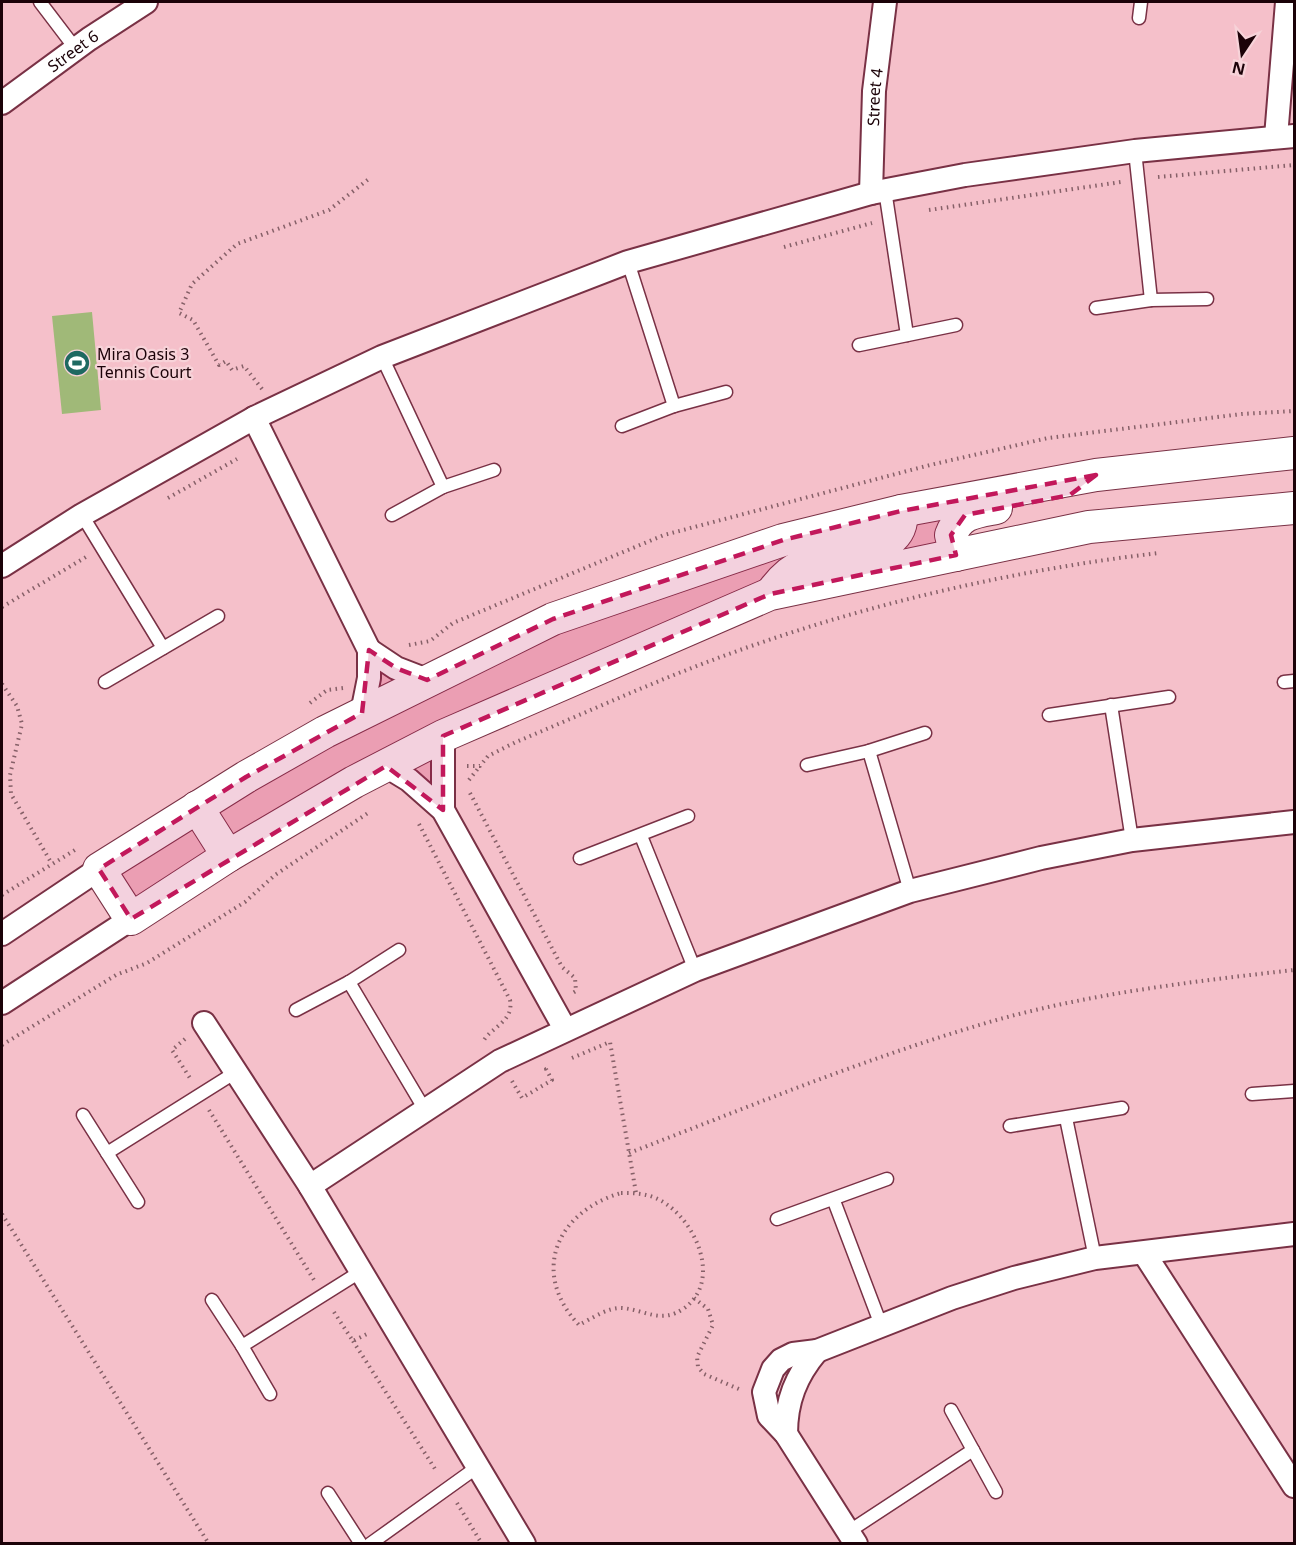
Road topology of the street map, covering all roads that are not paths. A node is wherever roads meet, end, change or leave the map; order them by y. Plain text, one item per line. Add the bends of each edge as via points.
1 (40, 2) edge
2 (146, 2) edge
3 (885, 2) edge
4 (1141, 2) edge
5 (1287, 2) edge
6 (1139, 18) dead end
7 (75, 48) junction
8 (2, 103) edge
9 (1285, 137) edge
10 (1135, 151) junction
11 (878, 191) junction
12 (628, 262) junction
13 (1207, 299) dead end
14 (1151, 300) junction
15 (1096, 308) dead end
16 (956, 325) dead end
17 (907, 335) junction
18 (859, 345) dead end
19 (382, 357) junction
20 (726, 392) dead end
21 (674, 406) junction
22 (254, 418) junction
23 (622, 426) dead end
24 (1294, 453) edge
25 (494, 470) dead end
26 (1096, 475) junction
27 (443, 487) junction
28 (1294, 507) edge
29 (900, 511) junction
30 (82, 515) junction
31 (392, 515) dead end
32 (956, 555) junction
33 (2, 566) edge
34 (770, 594) junction
35 (218, 616) dead end
36 (163, 648) junction
37 (369, 650) junction
38 (427, 680) junction
39 (105, 682) dead end
40 (1169, 697) dead end
41 (1111, 705) junction
42 (362, 713) junction
43 (1049, 715) dead end
44 (925, 733) dead end
45 (442, 751) junction
46 (869, 751) junction
47 (807, 765) dead end
48 (386, 766) junction
49 (197, 807) junction
50 (443, 810) junction
51 (688, 816) dead end
52 (1294, 822) edge
53 (641, 836) junction
54 (1132, 840) junction
55 (228, 856) junction
56 (580, 858) dead end
57 (99, 869) junction
58 (910, 891) junction
59 (131, 919) junction
60 (2, 934) edge
61 (399, 950) dead end
62 (695, 970) junction
63 (349, 982) junction
64 (2, 1003) edge
65 (296, 1010) dead end
66 (204, 1023) road end
67 (565, 1029) junction
68 (236, 1072) junction
69 (1294, 1091) edge
70 (1252, 1094) dead end
71 (1122, 1108) dead end
72 (425, 1110) junction
73 (83, 1115) dead end
74 (1066, 1118) junction
75 (1010, 1126) dead end
76 (106, 1153) junction
77 (887, 1179) dead end
78 (310, 1186) junction
79 (834, 1201) junction
80 (138, 1202) dead end
81 (777, 1219) dead end
82 (1294, 1234) edge
83 (1144, 1253) junction
84 (1095, 1258) junction
85 (360, 1272) junction
86 (212, 1300) dead end
87 (881, 1325) junction
88 (242, 1346) junction
89 (270, 1394) dead end
90 (951, 1410) dead end
91 (973, 1450) junction
92 (477, 1468) junction
93 (1294, 1486) edge
94 (996, 1492) dead end
95 (328, 1493) dead end
96 (852, 1538) edge
97 (361, 1544) edge
98 (370, 1544) edge
99 (524, 1544) edge

1 - 7 lane
2 - 7 street, Street 6
3 - 11 street, Street 4 via 874,91
4 - 6 lane
5 - 9 street
7 - 8 street, Street 6
9 - 10 street
10 - 11 street
10 - 14 lane
11 - 12 street
11 - 17 lane via 889,219
12 - 19 street
12 - 21 lane
13 - 14 lane
14 - 15 lane
16 - 17 lane
17 - 18 lane
19 - 22 street
19 - 27 lane
20 - 21 lane
21 - 23 lane
22 - 30 street
22 - 37 street
24 - 26 street
25 - 27 lane
26 - 29 street
26 - 32 street via 1070,495 965,515 954,525 951,535
27 - 31 lane
28 - 32 street via 1089,527
29 - 34 street via 899,532 886,544 805,564 786,576
29 - 38 street via 783,540 553,619
30 - 33 street
30 - 36 lane
32 - 34 street
34 - 45 street
35 - 36 lane
36 - 39 lane
37 - 38 street via 396,669
37 - 42 street via 369,678
38 - 42 street
40 - 41 lane
41 - 43 lane
41 - 54 lane
42 - 49 street
44 - 46 lane
45 - 48 street
45 - 50 street
46 - 47 lane
46 - 58 lane
48 - 50 street
48 - 55 street
49 - 55 street
49 - 57 street
50 - 67 street
51 - 53 lane
52 - 54 street
53 - 56 lane
53 - 62 lane
54 - 58 street
55 - 59 street
57 - 59 street
57 - 60 street
58 - 62 street
59 - 64 street
61 - 63 lane
62 - 67 street
63 - 65 lane
63 - 72 lane
66 - 68 street
67 - 72 street via 500,1061
68 - 76 lane
68 - 78 street
69 - 70 lane
71 - 74 lane
72 - 78 street
73 - 76 lane
74 - 75 lane
74 - 84 lane
76 - 80 lane
77 - 79 lane
78 - 85 street
79 - 81 lane
79 - 87 lane
82 - 83 street
83 - 84 street
83 - 93 street
84 - 87 street via 1014,1278
85 - 88 lane
85 - 92 street
86 - 88 lane
87 - 96 street via 817,1351 799,1352 781,1360 764,1392 769,1416 786,1434
88 - 89 lane
90 - 91 lane
91 - 94 lane
91 - 96 lane
92 - 98 lane
92 - 99 street
95 - 97 lane

